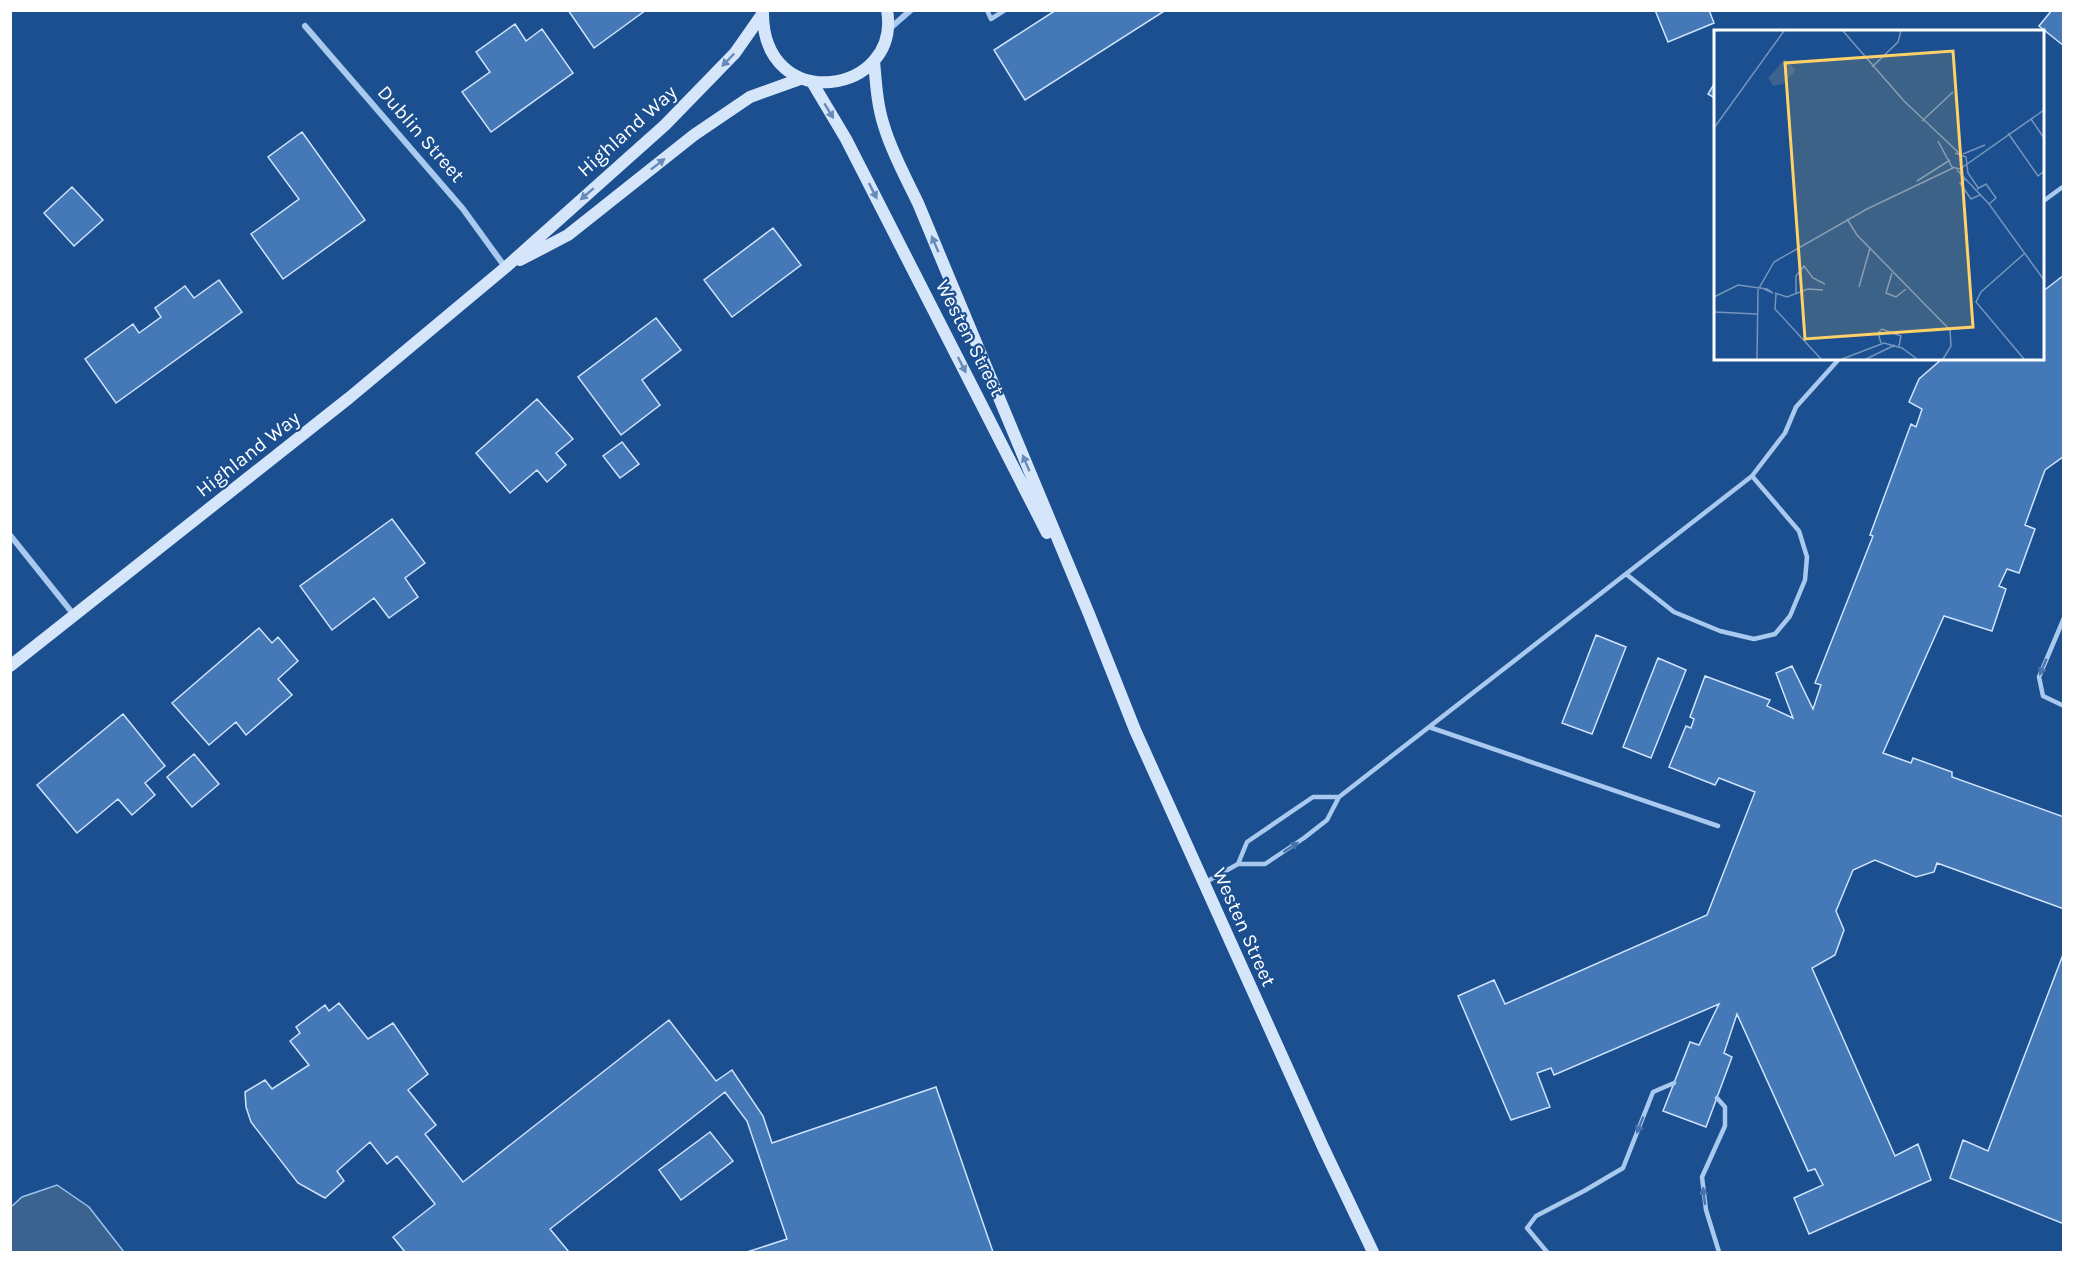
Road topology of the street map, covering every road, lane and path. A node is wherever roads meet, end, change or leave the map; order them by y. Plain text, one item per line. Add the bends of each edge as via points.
1 (887, 10) edge
2 (911, 10) edge
3 (987, 10) edge
4 (1005, 10) edge
5 (763, 12) edge
6 (305, 26) dead end
7 (887, 30) junction
8 (873, 61) junction
9 (806, 80) junction
10 (2064, 186) edge
11 (2044, 201) edge
12 (506, 267) junction
13 (1838, 360) edge
14 (1752, 476) junction
15 (10, 535) edge
16 (1626, 574) junction
17 (1089, 614) junction
18 (74, 615) junction
19 (2064, 618) edge
20 (10, 666) edge
21 (2064, 706) edge
22 (1429, 727) junction
23 (1339, 797) junction
24 (1718, 826) dead end
25 (1238, 864) junction
26 (1203, 883) junction
27 (1674, 1083) dead end
28 (1717, 1098) dead end
29 (1373, 1252) edge
30 (1547, 1252) edge
31 (1719, 1252) edge

1 - 7 street
2 - 7 street
3 - 4 lane via 991,19
5 - 9 street via 767,45 775,59
5 -> 12 street, Highland Way via 735,53 665,125
6 - 12 street, Dublin Street via 464,209
7 - 8 street
8 - 9 street, Highland Way via 848,79 832,83
17 -> 8 street, Westen Street via 893,150 883,124
12 -> 9 street, Highland Way via 568,236 694,135 750,97
9 -> 17 street, Westen Street via 846,140
10 - 11 lane
12 - 18 street, Highland Way via 349,398
13 - 14 lane via 1796,407 1785,433
14 - 16 lane
14 - 16 lane via 1799,531 1808,557 1805,580 1790,615 1775,634 1754,639 1720,631 1674,612
15 - 18 street
16 - 22 lane
17 - 26 street, Westen Street
18 - 20 street, Highland Way
19 -> 21 lane via 2039,677 2043,696
22 - 23 lane
22 - 24 lane
25 -> 23 lane via 1265,864 1275,858 1326,820
23 - 25 lane via 1313,797 1247,842
25 - 26 lane
26 - 29 street, Westen Street
27 -> 30 lane via 1653,1092 1623,1168 1536,1216 1527,1228
31 -> 28 lane via 1706,1210 1702,1177 1725,1126 1725,1107

